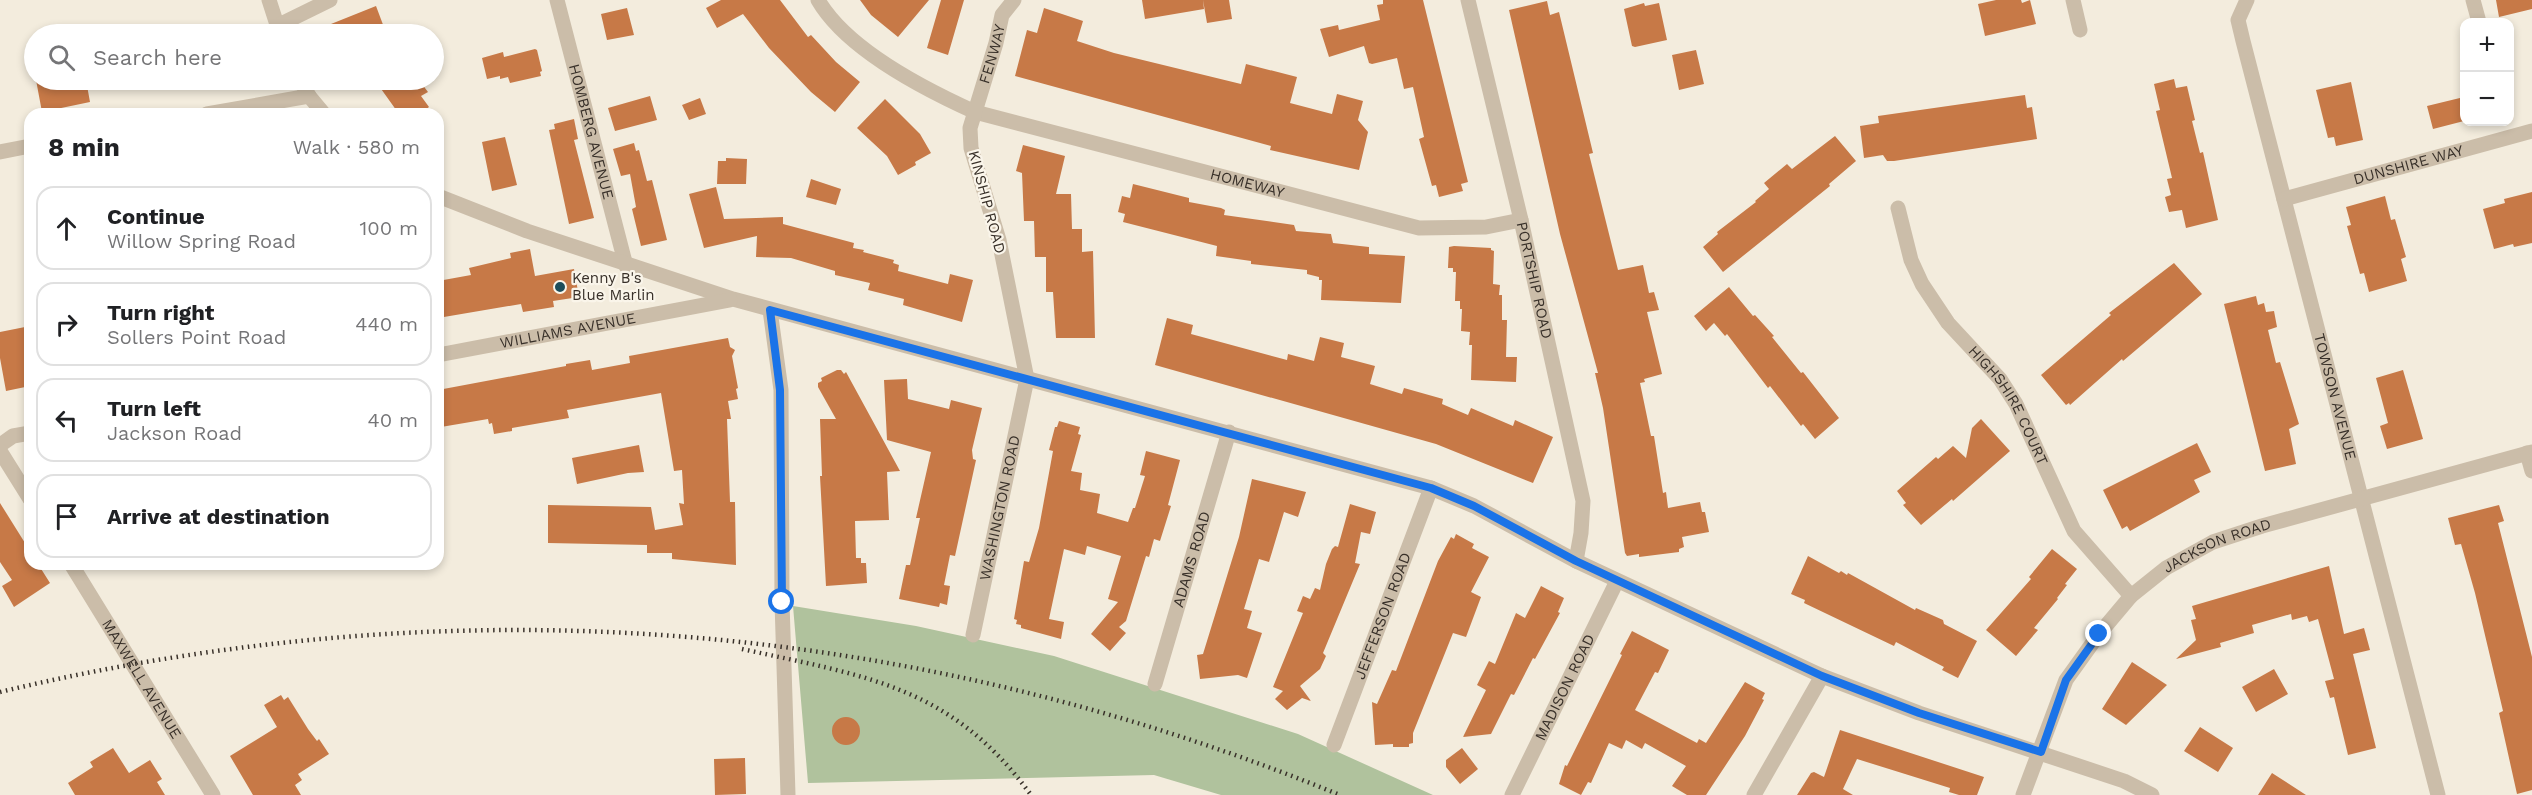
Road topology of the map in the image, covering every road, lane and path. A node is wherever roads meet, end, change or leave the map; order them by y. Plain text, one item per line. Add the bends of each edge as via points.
1 (269, 0) edge
2 (330, 0) edge
3 (557, 0) edge
4 (818, 0) edge
5 (1014, 0) edge
6 (1468, 0) edge
7 (2073, 0) edge
8 (2247, 0) edge
9 (2473, 0) edge
10 (2478, 18) edge
11 (276, 24) edge
12 (288, 24) edge
13 (2080, 30) dead end
14 (306, 90) edge
15 (309, 96) junction
16 (241, 108) edge
17 (319, 108) edge
18 (975, 112) junction
19 (2532, 131) edge
20 (24, 147) edge
21 (0, 152) edge
22 (444, 198) edge
23 (2284, 200) junction
24 (1898, 208) dead end
25 (1521, 220) junction
26 (626, 266) junction
27 (733, 299) junction
28 (770, 310) junction
29 (444, 354) edge
30 (1027, 379) junction
31 (1229, 432) junction
32 (24, 434) edge
33 (0, 445) edge
34 (0, 451) edge
35 (2530, 453) edge
36 (2532, 471) edge
37 (1431, 488) junction
38 (24, 489) edge
39 (2361, 499) junction
40 (1576, 561) junction
41 (75, 570) edge
42 (1617, 581) junction
43 (2131, 596) junction
44 (973, 635) dead end
45 (1822, 676) junction
46 (1155, 684) dead end
47 (1334, 745) dead end
48 (2041, 752) junction
49 (213, 795) edge
50 (788, 795) edge
51 (1512, 795) edge
52 (1754, 795) edge
53 (2023, 795) edge
54 (2152, 795) edge
55 (2438, 795) edge

1 - 11 street
2 - 12 street
3 - 26 street, HOMBERG AVENUE
4 - 18 street via 823,10 859,44 893,69
5 - 18 street, FENWAY via 1002,15
6 - 25 street, PORTSHIP ROAD
7 - 13 street
8 - 23 street, TOWSON AVENUE via 2238,20
9 - 10 street
14 - 15 street
15 - 16 street
15 - 17 street
18 - 25 street, HOMEWAY via 1419,228 1486,227
18 - 30 street, KINSHIP ROAD via 970,128 971,148 999,240
19 - 23 street, DUNSHIRE WAY
20 - 21 street
22 - 26 street
23 - 39 street, TOWSON AVENUE
24 - 43 street, HIGHSHIRE COURT via 1911,260 1938,311 2000,379 2016,404 2074,531
25 - 40 street, PORTSHIP ROAD via 1583,501
26 - 27 street
27 - 28 street
27 - 29 street, WILLIAMS AVENUE
28 - 30 street
28 - 50 street via 780,390
30 - 31 street
30 - 44 street, WASHINGTON ROAD
31 - 37 street
31 - 46 street, ADAMS ROAD
32 - 33 street
34 - 38 street
35 - 36 street
35 - 39 street, JACKSON ROAD
37 - 40 street via 1474,506
37 - 47 street, JEFFERSON ROAD
39 - 43 street, JACKSON ROAD via 2212,542 2166,568
39 - 55 street, TOWSON AVENUE
40 - 42 street
41 - 49 street, MAXWELL AVENUE
42 - 45 street
42 - 51 street, MADISON ROAD
43 - 48 street, JACKSON ROAD via 2066,680
45 - 48 street via 1919,713
45 - 52 street
48 - 53 street, JACKSON ROAD
48 - 54 street

